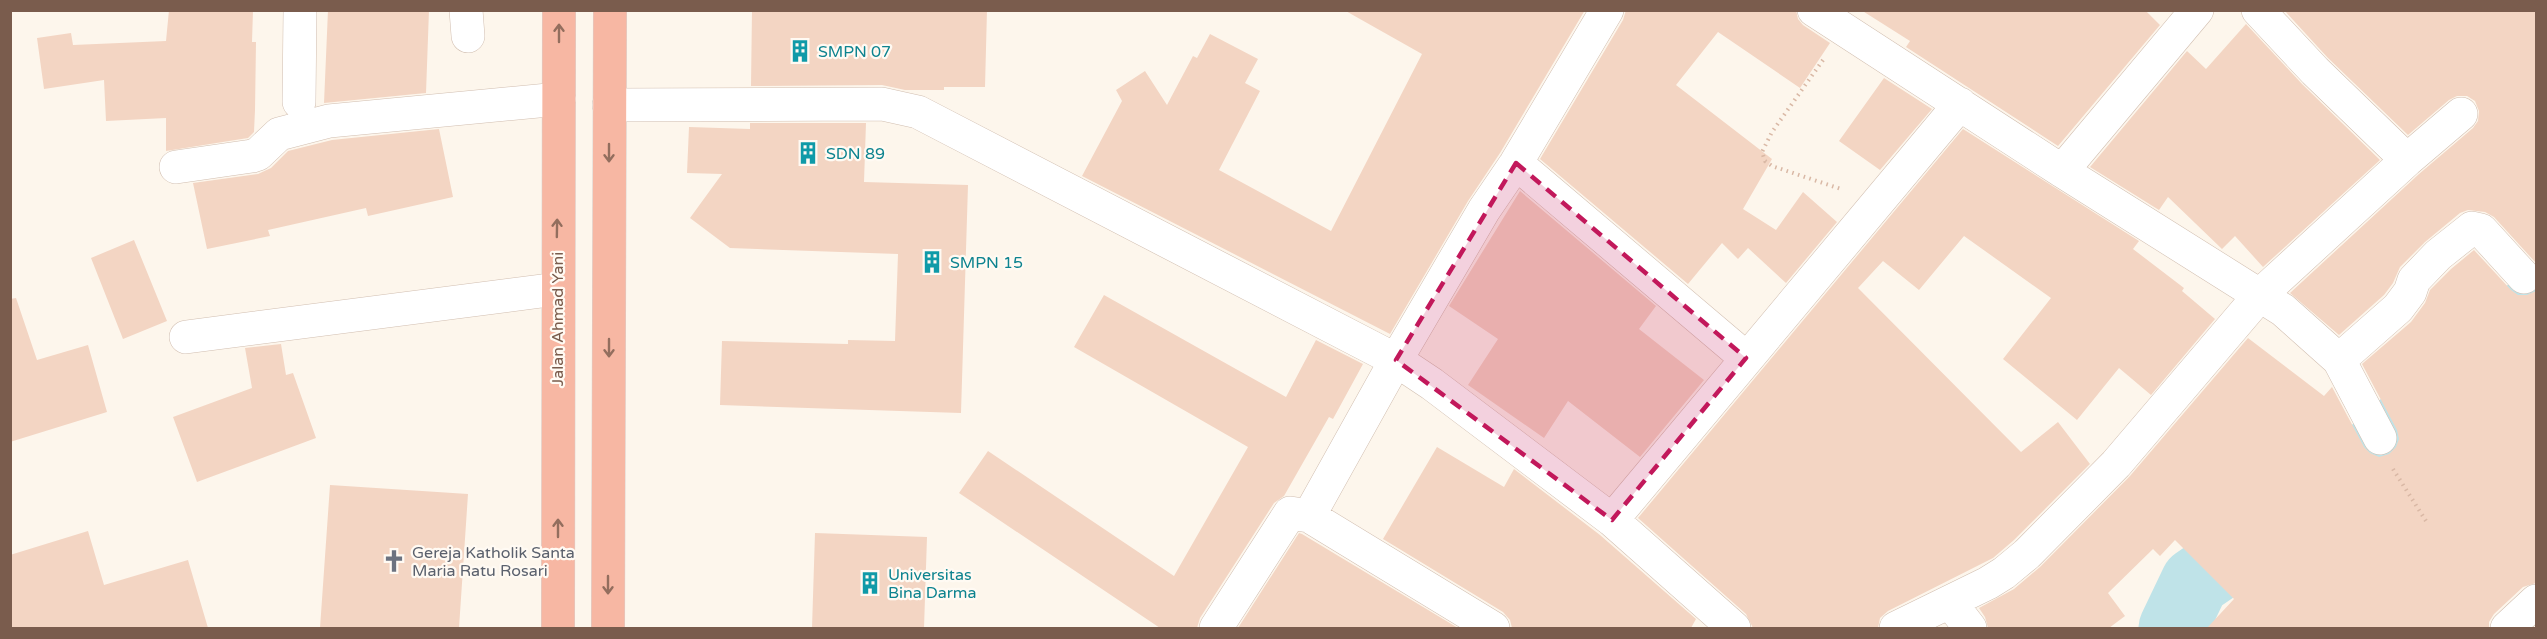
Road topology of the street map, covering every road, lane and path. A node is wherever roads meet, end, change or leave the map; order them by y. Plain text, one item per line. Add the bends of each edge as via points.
1 (300, 10) edge
2 (558, 10) edge
3 (610, 10) edge
4 (1607, 10) edge
5 (1814, 10) edge
6 (2197, 10) edge
7 (2258, 10) edge
8 (1844, 29) junction
9 (559, 99) junction
10 (299, 102) dead end
11 (1960, 104) junction
12 (609, 105) junction
13 (2461, 114) dead end
14 (2407, 160) junction
15 (1516, 163) junction
16 (176, 167) dead end
17 (2062, 171) junction
18 (1871, 209) junction
19 (2524, 277) dead end
20 (557, 289) junction
21 (2260, 295) junction
22 (186, 337) dead end
23 (1746, 358) junction
24 (1396, 360) junction
25 (2338, 360) junction
26 (2384, 449) joint
27 (1309, 516) junction
28 (1612, 520) junction
29 (2426, 521) dead end
30 (2536, 601) edge
31 (1950, 602) junction
32 (558, 628) edge
33 (608, 628) edge
34 (1216, 628) edge
35 (1493, 628) edge
36 (1734, 628) edge
37 (1896, 628) edge
38 (1970, 628) edge
39 (2507, 628) edge

1 - 10 street
9 -> 2 highway, Jalan Ahmad Yani
3 - 12 highway
4 - 15 street
5 - 8 street
6 - 17 street
7 - 14 street
8 - 11 street
8 - 18 path via 1762,152 1772,166 1839,188
9 - 16 street via 329,121 279,134 252,156
20 -> 9 highway, Jalan Ahmad Yani
11 - 17 street
11 - 18 street
12 - 24 street via 882,104 918,112
12 -> 33 highway
13 - 14 street
14 - 21 street
15 - 23 street
15 - 24 street
17 - 21 street
18 - 23 street
19 - 25 street via 2481,230 2472,228 2414,280 2398,308
20 - 22 street
32 -> 20 highway, Jalan Ahmad Yani
21 - 25 street via 2283,310
21 - 31 street via 2116,464 2027,554 2004,573
23 - 28 street
24 - 27 street
24 - 28 street
25 - 26 street
26 - 29 path
27 - 34 street via 1290,513
27 - 35 street
28 - 36 street
30 - 39 street
31 - 37 street
31 - 38 street

